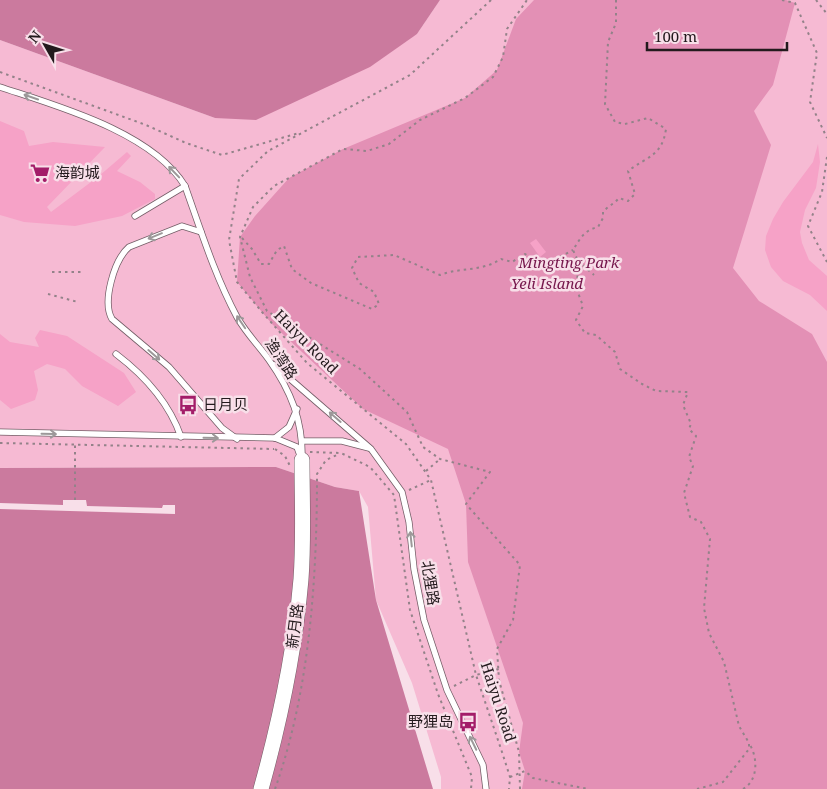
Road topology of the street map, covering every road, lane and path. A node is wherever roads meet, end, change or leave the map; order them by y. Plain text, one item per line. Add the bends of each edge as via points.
1 (491, 0) edge
2 (527, 0) edge
3 (616, 0) edge
4 (782, 0) edge
5 (798, 0) edge
6 (816, 0) edge
7 (795, 3) junction
8 (827, 14) edge
9 (0, 72) edge
10 (0, 87) edge
11 (303, 132) junction
12 (827, 138) edge
13 (827, 157) edge
14 (185, 186) junction
15 (135, 216) dead end
16 (201, 232) junction
17 (240, 237) junction
18 (573, 250) junction
19 (578, 261) junction
20 (827, 262) edge
21 (52, 272) dead end
22 (84, 272) dead end
23 (594, 275) dead end
24 (48, 294) dead end
25 (78, 302) dead end
26 (116, 354) dead end
27 (270, 362) junction
28 (297, 409) junction
29 (0, 432) edge
30 (181, 437) junction
31 (237, 438) junction
32 (274, 438) junction
33 (303, 441) junction
34 (0, 443) edge
35 (75, 444) junction
36 (275, 449) junction
37 (372, 449) junction
38 (300, 453) junction
39 (440, 460) junction
40 (426, 471) junction
41 (292, 475) dead end
42 (432, 480) junction
43 (402, 492) junction
44 (394, 495) junction
45 (75, 500) dead end
46 (499, 669) junction
47 (476, 675) junction
48 (447, 690) junction
49 (749, 743) junction
50 (510, 777) junction
51 (260, 789) edge
52 (471, 789) edge
53 (486, 789) edge
54 (509, 789) edge
55 (520, 789) edge
56 (588, 789) edge
57 (697, 789) edge
58 (743, 789) edge

1 - 11 path, Haiyu Road via 410,74
2 - 17 path via 507,29 503,57 493,77 465,98 420,120 389,144 367,151 343,149 274,186 252,207
3 - 18 path via 616,23 608,42 605,104 615,122 625,124 648,118 666,129 664,142 654,156 642,160 628,171 635,194 628,200 619,198 609,205 602,212 603,218 598,227 589,229
4 - 7 path
5 - 7 path
6 - 8 path
7 - 12 path via 817,53 810,102
9 - 11 path via 222,155
14 -> 10 lane, 渔湾路 via 162,160 136,141 67,110
11 - 40 path, Haiyu Road via 268,151 239,179 229,240 237,282 307,363 406,444
13 - 20 path via 822,192 808,226
14 - 15 lane
14 - 16 lane, 渔湾路
27 -> 16 lane, 渔湾路 via 238,319 216,276
16 -> 31 lane via 182,226 123,252 107,303 108,313 169,367 222,428
17 - 18 path via 262,264 269,264 277,250 284,246 292,269 311,283 372,309 379,304 374,292 359,283 352,268 358,257 394,255 440,275 491,266 501,259 512,262 525,254 535,261 554,260
17 - 39 path via 250,277 268,311 360,369 407,412 423,446
18 - 19 path
19 - 23 path
19 - 49 path via 577,290 583,306 576,320 584,333 596,335 615,352 620,370 642,384 656,391 688,392 683,405 691,424 689,429 696,436 689,457 693,466 684,493 690,517 701,522 710,538 704,608 708,633 724,662 739,726
21 - 22 path
24 - 25 path
26 - 30 lane via 140,374 165,403
27 - 28 lane, 渔湾路
37 -> 27 lane, 北狸路
28 - 32 lane via 289,427
28 - 33 lane, 渔湾路
29 -> 30 lane
30 -> 31 lane
31 - 32 lane
32 - 38 lane
33 - 37 lane via 342,441
33 - 38 lane, 渔湾路
34 - 35 path
35 - 36 path
35 - 45 path
36 - 38 path
36 - 41 path via 285,456
37 - 43 lane, 北狸路
38 - 44 path via 341,453 370,467
38 - 51 street, 新月路 via 301,578 293,646
39 - 40 path
39 - 46 path via 490,472 466,504 520,565 513,620 497,649
40 - 42 path, Haiyu Road
42 - 43 path
42 - 47 path, Haiyu Road
43 - 44 path
48 -> 43 lane, 北狸路 via 424,620
44 - 52 path via 410,610 438,694 472,777
46 - 47 path
46 - 55 path via 499,680 519,752
47 - 48 path
47 - 50 path, Haiyu Road
53 -> 48 lane, 北狸路 via 483,765
49 - 57 path via 749,749 723,782
49 - 58 path via 756,754 754,774
50 - 54 path, Haiyu Road
50 - 56 path via 524,771 534,778

